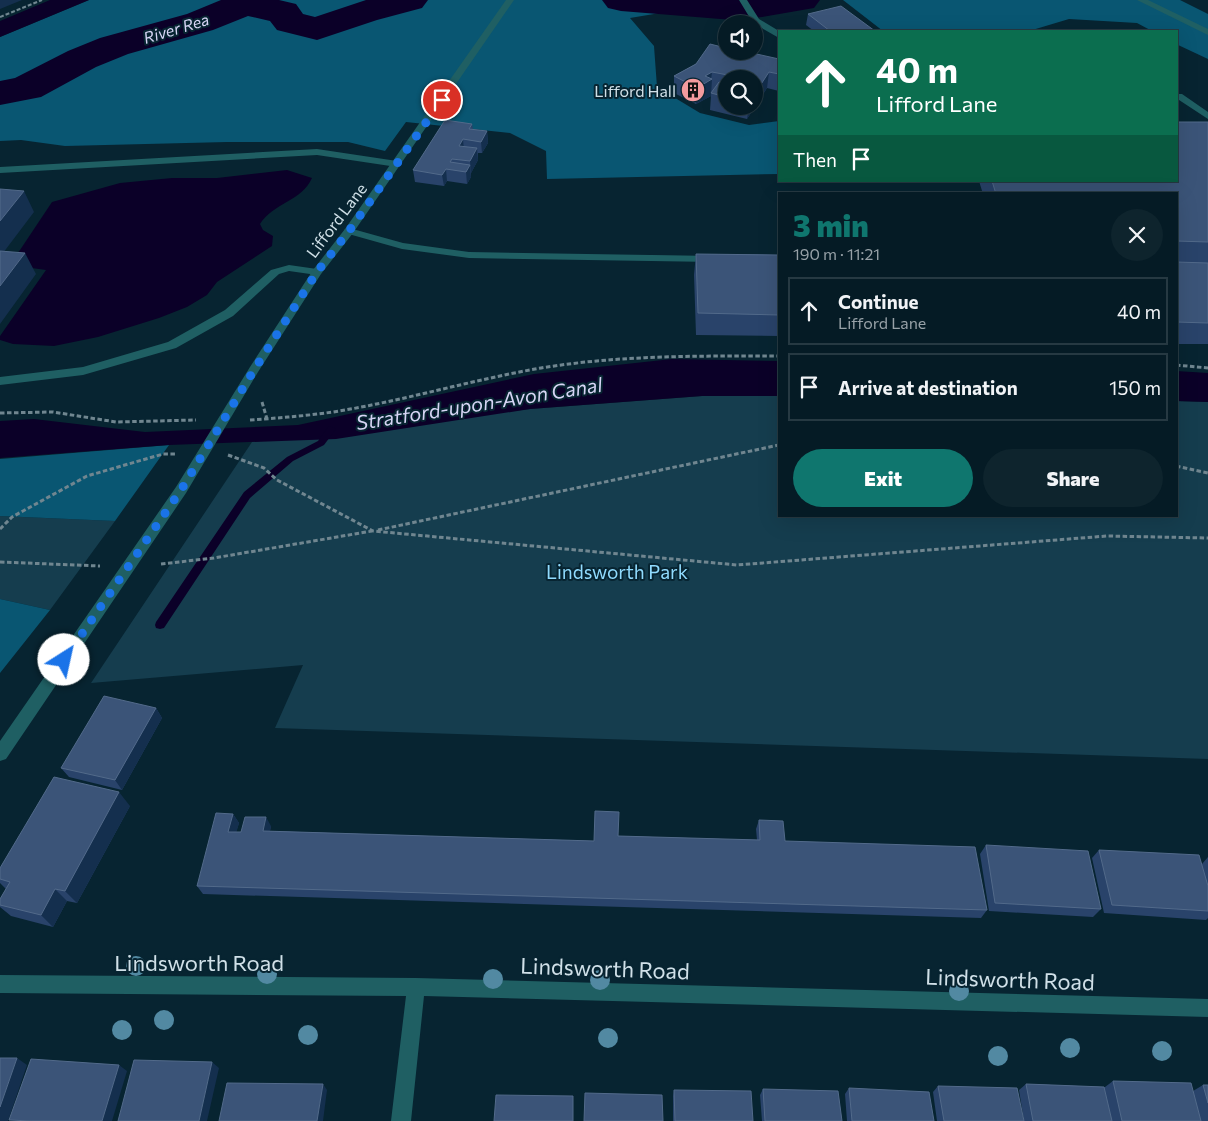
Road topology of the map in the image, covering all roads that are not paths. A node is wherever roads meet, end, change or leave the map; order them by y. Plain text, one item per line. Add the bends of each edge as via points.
1 (510, 0) edge
2 (1141, 0) edge
3 (743, 1) edge
4 (1208, 32) edge
5 (778, 35) edge
6 (1179, 96) dead end
7 (1208, 116) edge
8 (397, 164) junction
9 (0, 170) edge
10 (349, 231) junction
11 (730, 260) edge
12 (317, 272) junction
13 (254, 370) joint
14 (0, 381) edge
15 (181, 490) joint
16 (0, 754) edge
17 (0, 984) edge
18 (416, 987) junction
19 (1208, 1008) edge
20 (401, 1121) edge

1 - 8 street, Lifford Lane
2 - 4 street
3 - 5 street via 756,21
6 - 7 street
8 - 9 street via 317,152
8 - 10 street, Lifford Lane
10 - 11 street via 402,246 469,255
10 - 12 street, Lifford Lane
12 - 13 street, Lifford Lane
12 - 14 street via 289,268 274,272 229,313 172,345 83,371
13 - 15 street, Lifford Lane
15 - 16 street
17 - 18 street, Lindsworth Road
18 - 19 street, Lindsworth Road
18 - 20 street

